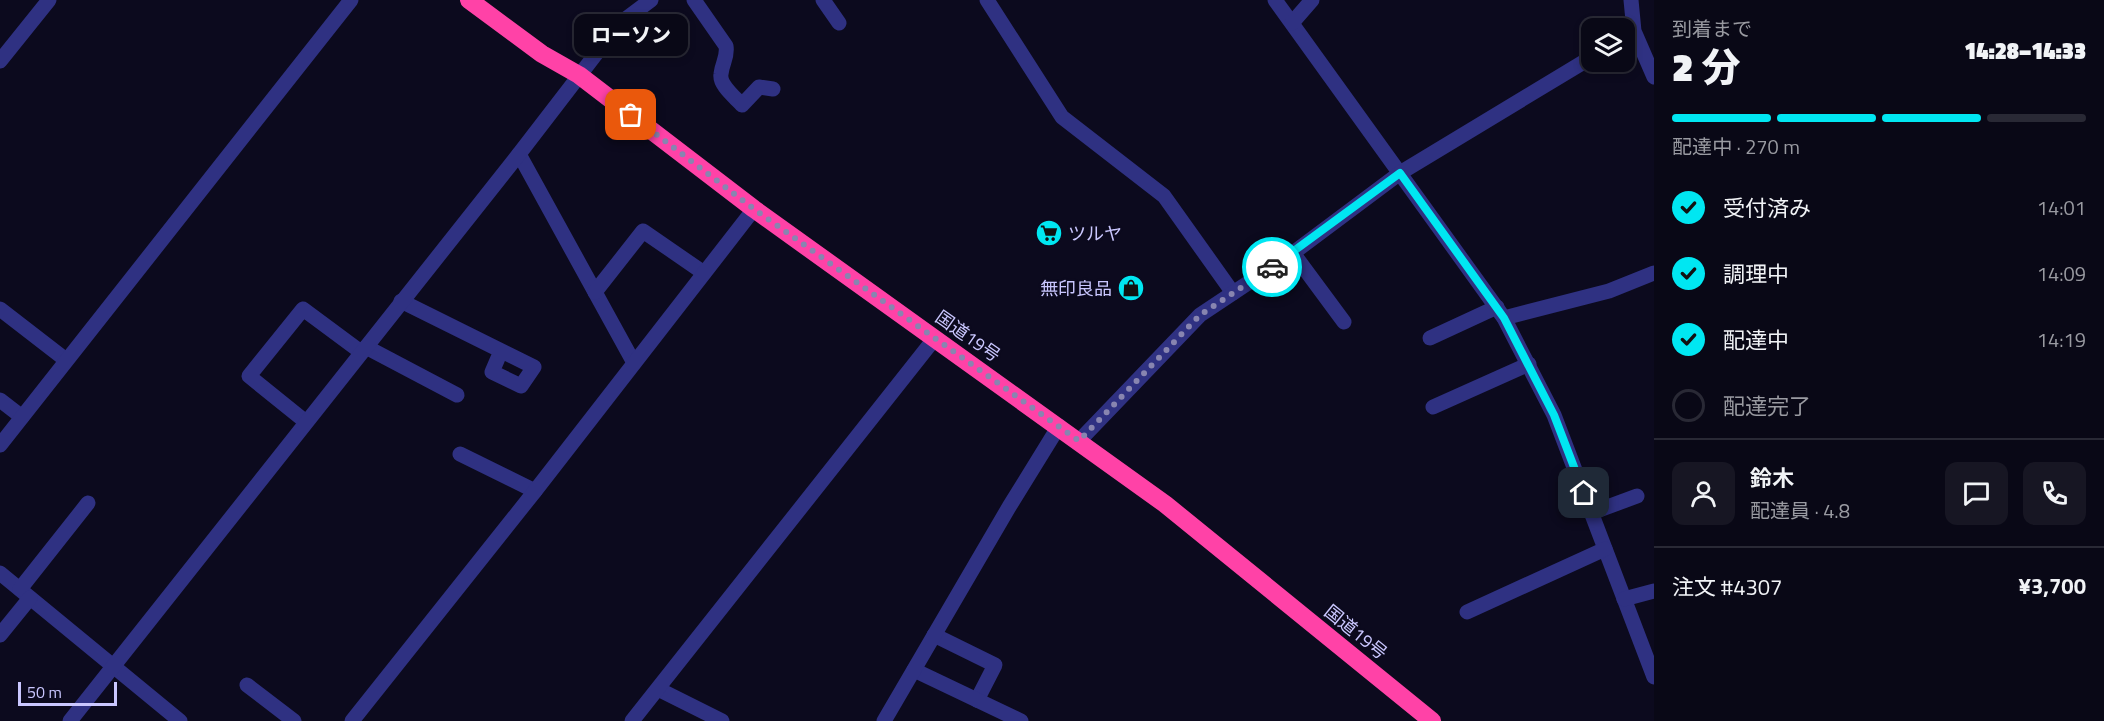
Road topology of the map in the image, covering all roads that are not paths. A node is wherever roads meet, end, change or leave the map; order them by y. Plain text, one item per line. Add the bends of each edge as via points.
1 (49, 0) edge
2 (351, 0) edge
3 (469, 0) edge
4 (651, 0) edge
5 (694, 0) edge
6 (823, 0) edge
7 (987, 0) edge
8 (1275, 0) edge
9 (1312, 0) edge
10 (1631, 0) edge
11 (1630, 18) edge
12 (1292, 22) junction
13 (839, 23) dead end
14 (1635, 44) edge
15 (0, 62) edge
16 (1581, 64) edge
17 (579, 75) junction
18 (1654, 77) edge
19 (773, 89) dead end
20 (519, 154) junction
21 (1400, 173) junction
22 (754, 209) junction
23 (1293, 253) junction
24 (704, 273) junction
25 (1654, 273) edge
26 (595, 292) junction
27 (1233, 293) junction
28 (401, 302) junction
29 (0, 309) edge
30 (1500, 312) junction
31 (1344, 322) dead end
32 (935, 338) junction
33 (1430, 338) dead end
34 (363, 350) junction
35 (501, 351) dead end
36 (66, 360) junction
37 (634, 363) junction
38 (1529, 364) junction
39 (457, 395) dead end
40 (0, 400) edge
41 (1432, 407) dead end
42 (22, 417) junction
43 (306, 422) junction
44 (1059, 426) junction
45 (1079, 441) junction
46 (0, 446) edge
47 (459, 454) dead end
48 (535, 491) junction
49 (1637, 496) dead end
50 (88, 503) dead end
51 (1591, 513) junction
52 (1605, 549) junction
53 (0, 573) edge
54 (1654, 591) edge
55 (25, 593) junction
56 (1624, 599) junction
57 (1467, 612) dead end
58 (934, 635) junction
59 (0, 636) edge
60 (112, 667) junction
61 (914, 670) junction
62 (1654, 676) edge
63 (248, 685) dead end
64 (658, 689) junction
65 (977, 700) junction
66 (70, 721) edge
67 (180, 721) edge
68 (294, 721) edge
69 (352, 721) edge
70 (632, 721) edge
71 (722, 721) edge
72 (884, 721) edge
73 (1021, 721) edge
74 (1432, 721) edge

1 - 15 street
2 - 36 street
3 - 17 highway, 国道19号 via 542,54
4 - 17 street via 619,24
5 - 19 street via 726,46 721,81 742,105 759,87
6 - 13 street
7 - 27 street via 1062,117 1164,196
8 - 12 street
9 - 12 street
10 - 11 street
12 - 21 street
14 - 18 street
16 - 21 street
17 - 20 street
17 - 22 highway, 国道19号
20 - 26 street
20 - 28 street
21 - 23 street
21 - 30 street
22 - 24 street
22 - 32 highway, 国道19号
23 - 27 street
23 - 31 street
24 - 26 street via 643,231
24 - 37 street
25 - 30 street via 1609,291
26 - 37 street
27 - 45 street via 1200,315
28 - 34 street
28 - 35 street
29 - 36 street
30 - 33 street
30 - 38 street
32 - 44 highway, 国道19号
32 - 64 street
34 - 39 street
34 - 43 street
34 - 43 street via 303,309 249,376
36 - 42 street
37 - 48 street
38 - 41 street
38 - 51 street via 1554,415
40 - 42 street
42 - 46 street
43 - 60 street
44 - 45 highway, 国道19号
44 - 58 street
45 - 74 highway, 国道19号 via 1165,504
47 - 48 street
48 - 69 street
49 - 51 street
50 - 55 street
51 - 52 street
52 - 56 street
52 - 57 street
53 - 55 street
54 - 56 street
55 - 59 street
55 - 60 street
56 - 62 street
58 - 61 street
58 - 65 street via 995,665
60 - 66 street
60 - 67 street
61 - 65 street
61 - 72 street
63 - 68 street
64 - 70 street
64 - 71 street
65 - 73 street

